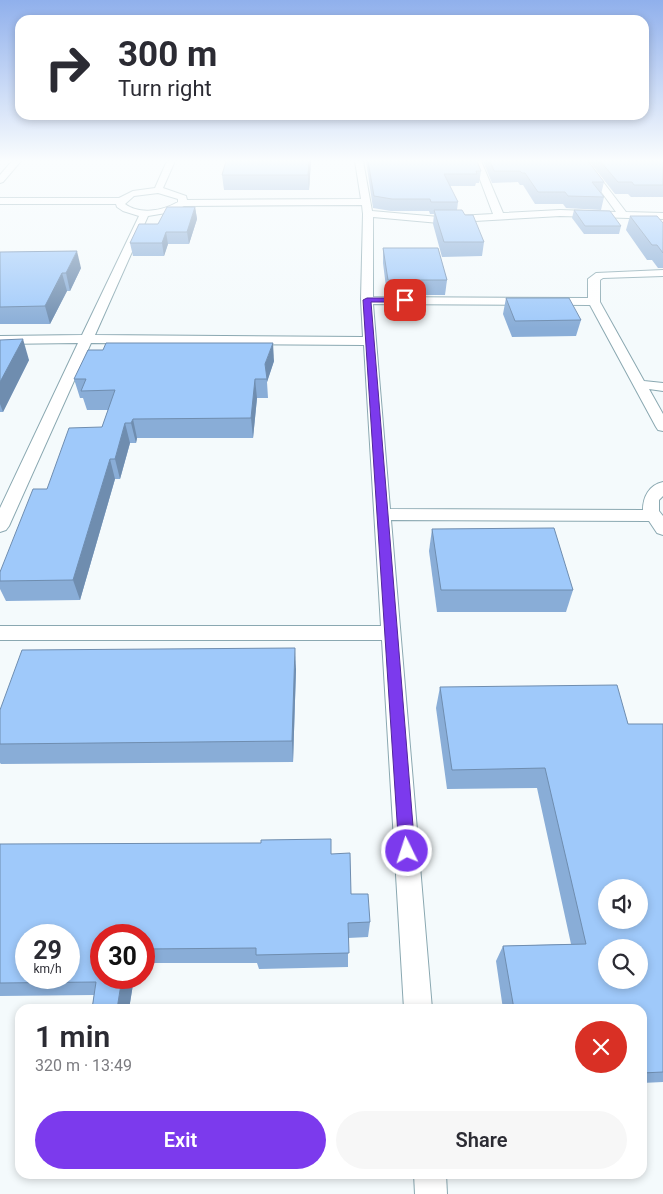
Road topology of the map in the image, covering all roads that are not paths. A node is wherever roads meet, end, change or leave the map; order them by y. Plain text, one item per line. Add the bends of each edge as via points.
1 (143, 217) edge
2 (367, 217) edge
3 (403, 217) edge
4 (488, 217) edge
5 (663, 274) edge
6 (367, 300) junction
7 (594, 302) junction
8 (87, 339) junction
9 (0, 340) edge
10 (370, 341) junction
11 (639, 384) junction
12 (663, 387) edge
13 (663, 427) edge
14 (663, 487) edge
15 (383, 514) junction
16 (658, 523) edge
17 (0, 526) edge
18 (392, 633) junction
19 (0, 634) edge
20 (418, 1004) edge
21 (430, 1179) edge
22 (431, 1194) edge

1 - 8 street
2 - 6 street
3 - 4 street via 439,220
5 - 7 street via 600,275 594,278
6 - 7 street
6 - 10 street
7 - 11 street
8 - 9 street
8 - 10 street
8 - 17 street
10 - 15 street
11 - 12 street
11 - 13 street
14 - 16 street via 651,499 651,511
15 - 16 street
15 - 18 street
18 - 19 street
18 - 20 street
21 - 22 street

